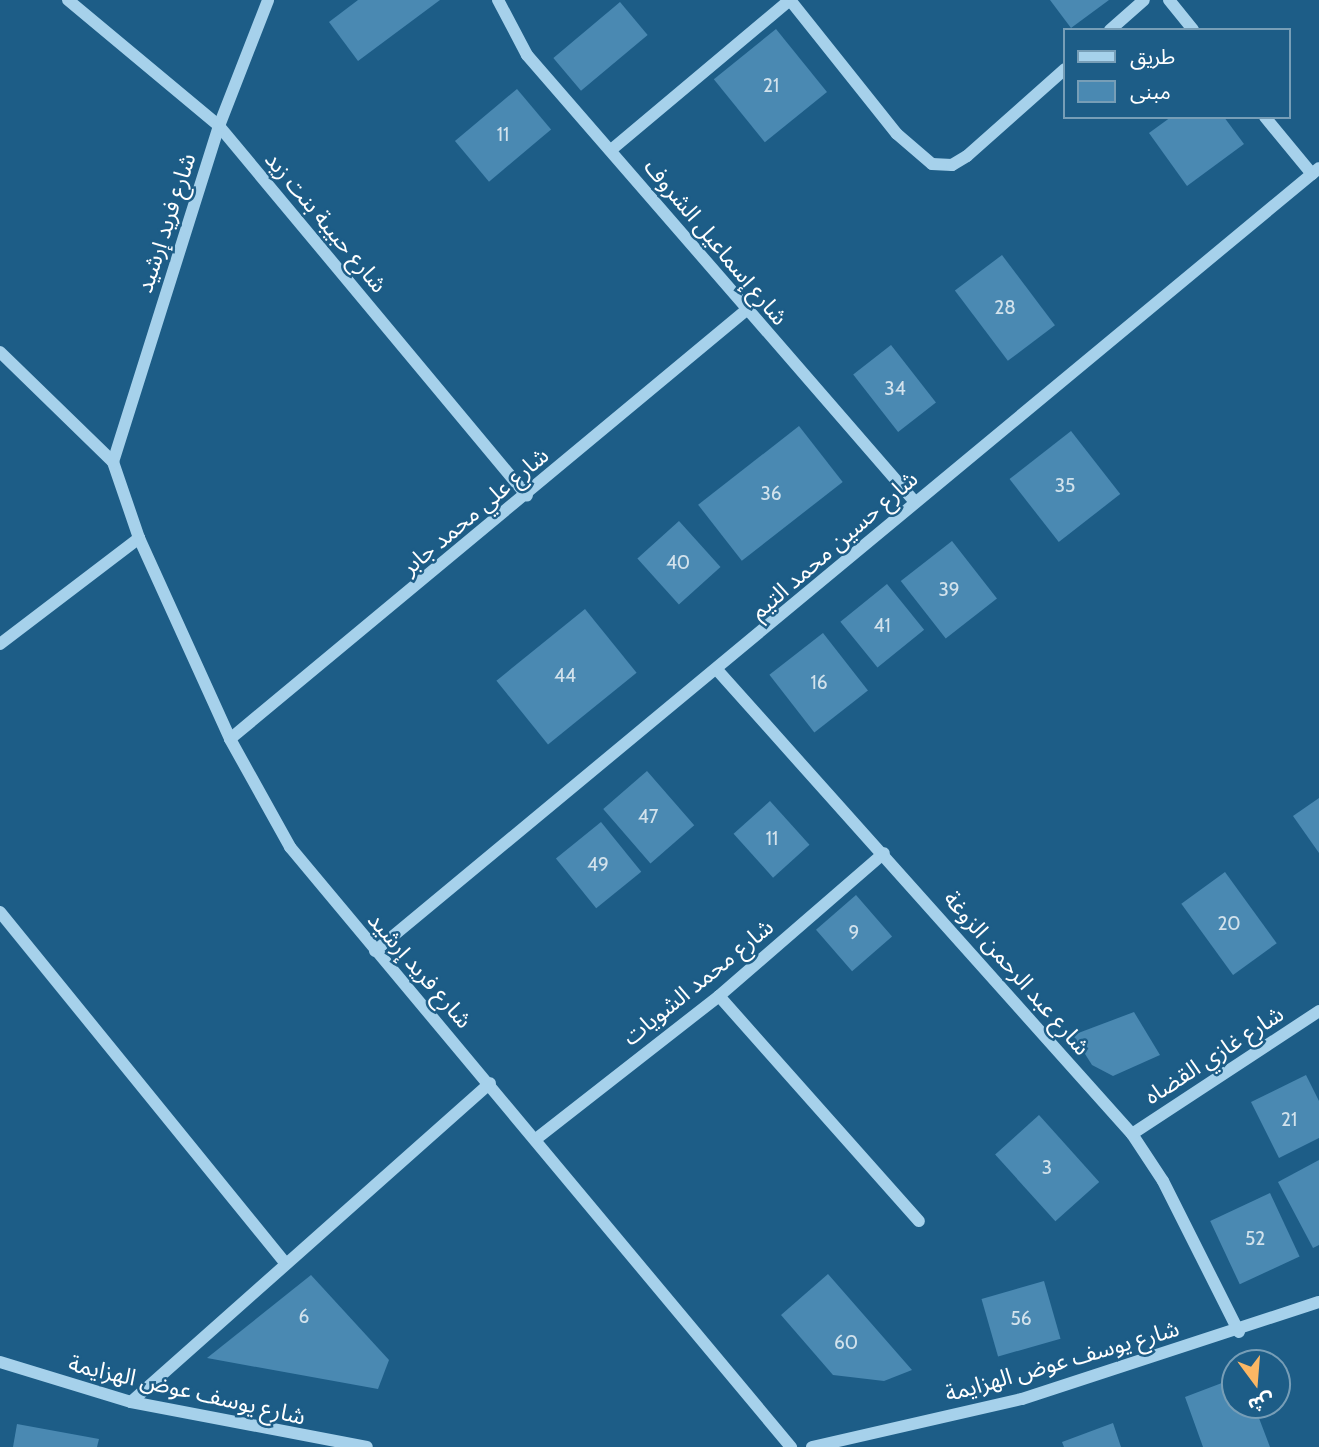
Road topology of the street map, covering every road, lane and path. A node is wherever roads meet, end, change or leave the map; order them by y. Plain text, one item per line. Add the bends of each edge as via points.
1 (68, 0) edge
2 (268, 0) edge
3 (498, 0) edge
4 (790, 0) edge
5 (1144, 0) edge
6 (1169, 0) edge
7 (1112, 28) edge
8 (1191, 28) edge
9 (1064, 70) edge
10 (1267, 119) edge
11 (219, 126) junction
12 (611, 150) junction
13 (1315, 171) edge
14 (744, 312) junction
15 (0, 352) edge
16 (113, 462) junction
17 (527, 496) junction
18 (915, 502) junction
19 (139, 538) junction
20 (0, 644) edge
21 (719, 673) junction
22 (230, 738) junction
23 (884, 853) junction
24 (0, 912) edge
25 (375, 951) junction
26 (719, 996) junction
27 (1319, 1012) edge
28 (490, 1083) junction
29 (1132, 1134) junction
30 (536, 1139) junction
31 (919, 1221) dead end
32 (284, 1262) junction
33 (1319, 1302) edge
34 (1239, 1332) junction
35 (0, 1362) edge
36 (131, 1402) junction
37 (367, 1447) edge
38 (791, 1447) edge
39 (812, 1447) edge

1 - 11 street, شارع حبيبة بنت زيد
2 - 11 street, شارع فريد إرشيد
3 - 12 street, شارع إسماعيل الشروف via 527,55
4 - 9 street via 897,134 932,164 952,165 967,156
4 - 12 street
5 - 7 street
6 - 8 street
10 - 13 street
11 - 16 street, شارع فريد إرشيد
11 - 17 street, شارع حبيبة بنت زيد
12 - 14 street, شارع إسماعيل الشروف
13 - 18 street, شارع حسين محمد التيم
14 - 17 street, شارع علي محمد جابر
14 - 18 street, شارع إسماعيل الشروف
15 - 16 street, شارع فريد إرشيد
16 - 19 street, شارع فريد إرشيد
17 - 22 street, شارع علي محمد جابر
18 - 21 street, شارع حسين محمد التيم
19 - 20 street
19 - 22 street, شارع فريد إرشيد
21 - 23 street, شارع عبد الرحمن الزوغة
21 - 25 street, شارع حسين محمد التيم
22 - 25 street, شارع فريد إرشيد via 290,847
23 - 26 street, شارع محمد الشويات
23 - 29 street, شارع عبد الرحمن الزوغة
24 - 32 street
25 - 28 street, شارع فريد إرشيد
26 - 30 street, شارع محمد الشويات
26 - 31 street
27 - 29 street, شارع غازي القضاه
28 - 30 street, شارع فريد إرشيد
28 - 32 street
29 - 34 street, شارع عبد الرحمن الزوغة via 1169,1192
30 - 38 street, شارع فريد إرشيد
32 - 36 street
33 - 34 street, شارع يوسف عوض الهزايمة
34 - 39 street, شارع يوسف عوض الهزايمة via 1022,1399
35 - 36 street, شارع يوسف عوض الهزايمة
36 - 37 street, شارع يوسف عوض الهزايمة

